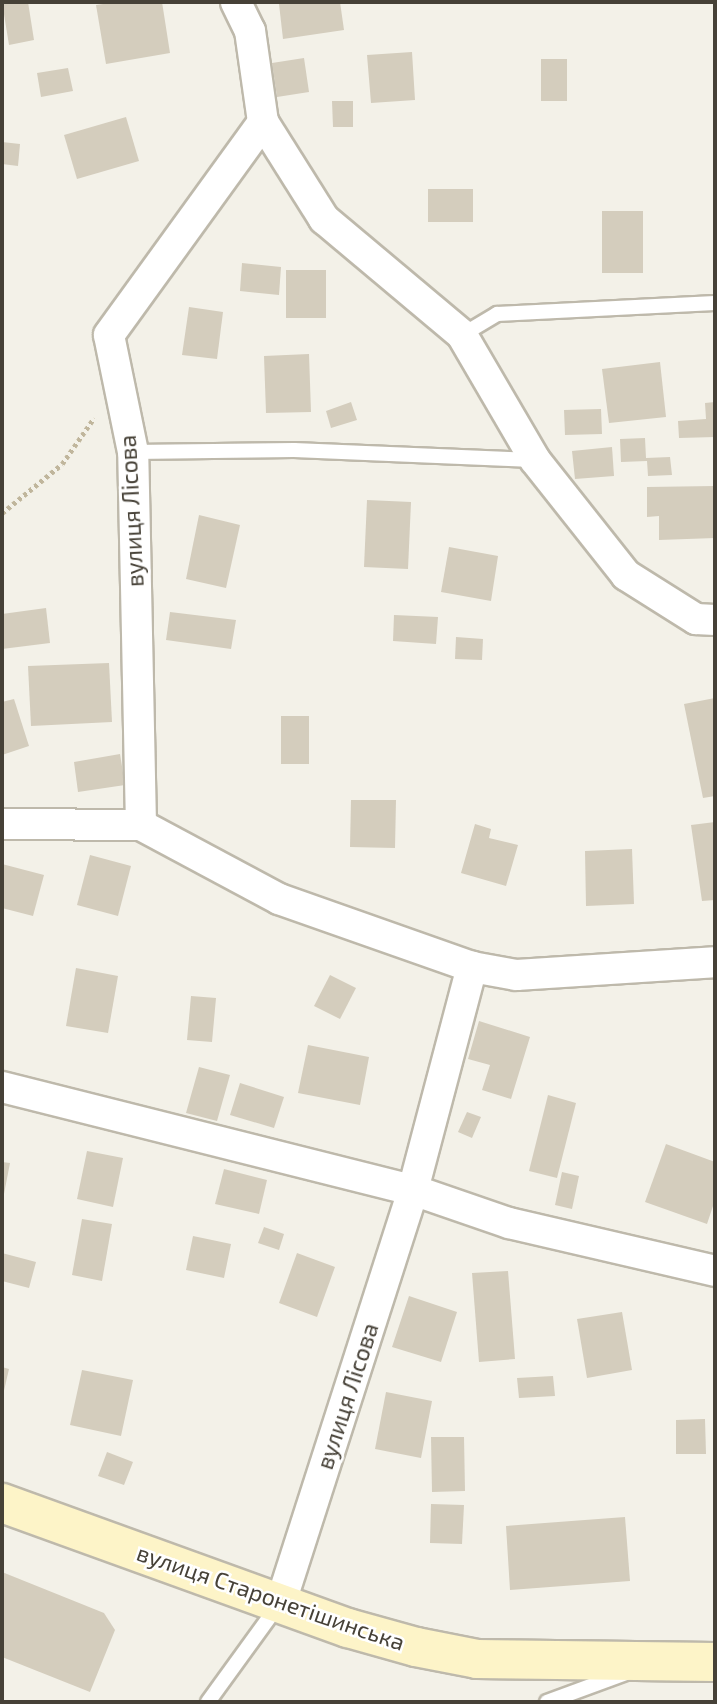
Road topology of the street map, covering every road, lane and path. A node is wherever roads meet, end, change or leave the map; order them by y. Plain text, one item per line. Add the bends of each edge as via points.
1 (236, 2) edge
2 (263, 122) junction
3 (715, 303) edge
4 (461, 335) junction
5 (116, 375) junction
6 (133, 452) junction
7 (535, 460) junction
8 (2, 513) edge
9 (715, 620) edge
10 (2, 824) edge
11 (141, 825) junction
12 (715, 962) edge
13 (472, 967) junction
14 (2, 1087) edge
15 (413, 1190) junction
16 (715, 1271) edge
17 (2, 1503) edge
18 (281, 1602) junction
19 (715, 1662) edge
20 (653, 1663) junction
21 (208, 1702) edge
22 (547, 1702) edge

1 - 2 street via 250,31
2 - 4 street via 324,219
2 - 5 street, вулиця Лісова via 109,335
3 - 4 lane via 498,314
4 - 7 street
5 - 6 street, вулиця Лісова
5 - 8 path via 105,385 79,446
6 - 7 lane via 294,450
6 - 11 street, вулиця Лісова
7 - 9 street via 626,575 696,619
10 - 11 street
11 - 13 street via 279,899
12 - 13 street via 516,975
13 - 15 street, вулиця Лісова
14 - 15 street
15 - 16 street via 509,1223
15 - 18 street, вулиця Лісова
17 - 18 main road, вулиця Старонетішинська
18 - 20 main road, вулиця Старонетішинська via 348,1628 477,1659
18 - 21 lane
19 - 20 main road, вулиця Старонетішинська
20 - 22 lane

